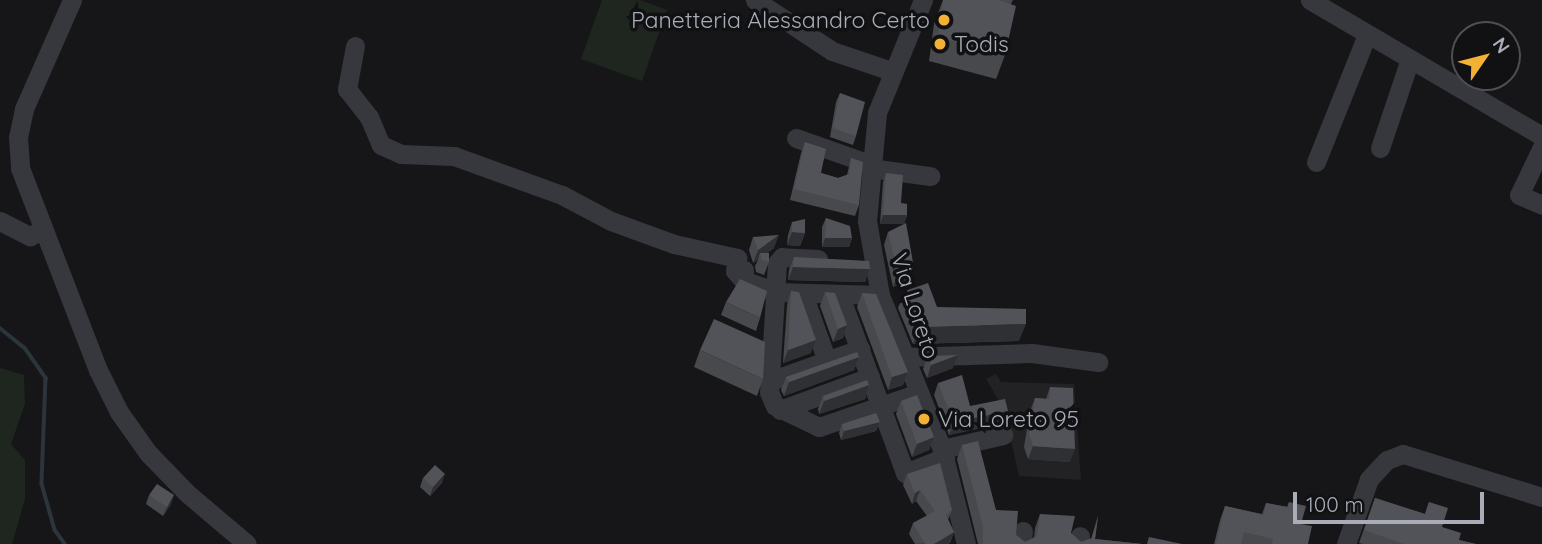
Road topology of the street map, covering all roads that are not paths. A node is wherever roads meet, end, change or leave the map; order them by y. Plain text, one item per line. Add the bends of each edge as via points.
1 (755, 0) edge
2 (923, 0) edge
3 (1310, 0) edge
4 (72, 1) edge
5 (1366, 37) junction
6 (355, 46) dead end
7 (1410, 60) junction
8 (894, 72) junction
9 (1542, 136) edge
10 (796, 138) dead end
11 (1542, 147) edge
12 (1380, 148) dead end
13 (1316, 162) dead end
14 (870, 166) junction
15 (930, 176) dead end
16 (1542, 205) edge
17 (0, 221) edge
18 (42, 230) junction
19 (744, 255) dead end
20 (834, 260) edge
21 (743, 281) junction
22 (776, 292) junction
23 (803, 294) junction
24 (880, 295) junction
25 (840, 296) junction
26 (749, 341) edge
27 (860, 349) junction
28 (773, 352) junction
29 (904, 357) junction
30 (827, 361) junction
31 (1098, 362) dead end
32 (870, 377) junction
33 (770, 381) junction
34 (919, 393) junction
35 (880, 406) junction
36 (780, 410) junction
37 (1003, 435) dead end
38 (943, 453) junction
39 (1542, 497) edge
40 (247, 544) edge
41 (966, 544) edge
42 (1346, 544) edge

1 - 8 street via 832,51
2 - 8 street, Via Loreto
3 - 5 street
4 - 18 street via 24,109 18,137 20,168
5 - 7 street
5 - 13 street
6 - 21 street via 347,89 369,117 381,145 401,154 454,156 562,195 611,221 674,244 737,258 735,271
7 - 9 street
7 - 12 street
8 - 14 street, Via Loreto via 877,113
10 - 14 street
11 - 16 street via 1519,195
14 - 15 street
14 - 24 street, Via Loreto via 866,262
17 - 18 street via 30,236
18 - 40 street via 119,412 180,486
19 - 21 street
20 - 22 street via 782,257 776,263
21 - 22 street
22 - 23 street
22 - 28 street
23 - 25 street
23 - 30 street
24 - 25 street
24 - 29 street, Via Loreto
25 - 27 street
26 - 28 street
27 - 30 street
27 - 32 street
28 - 33 street
29 - 31 street via 1032,353
29 - 34 street, Via Loreto
30 - 33 street
32 - 35 street
32 - 36 street
33 - 36 street via 769,391
34 - 35 street
34 - 38 street, Via Loreto
35 - 36 street via 819,427
35 - 38 street via 905,474
37 - 38 street
38 - 41 street, Via Loreto
39 - 42 street via 1404,454 1387,460 1369,480

